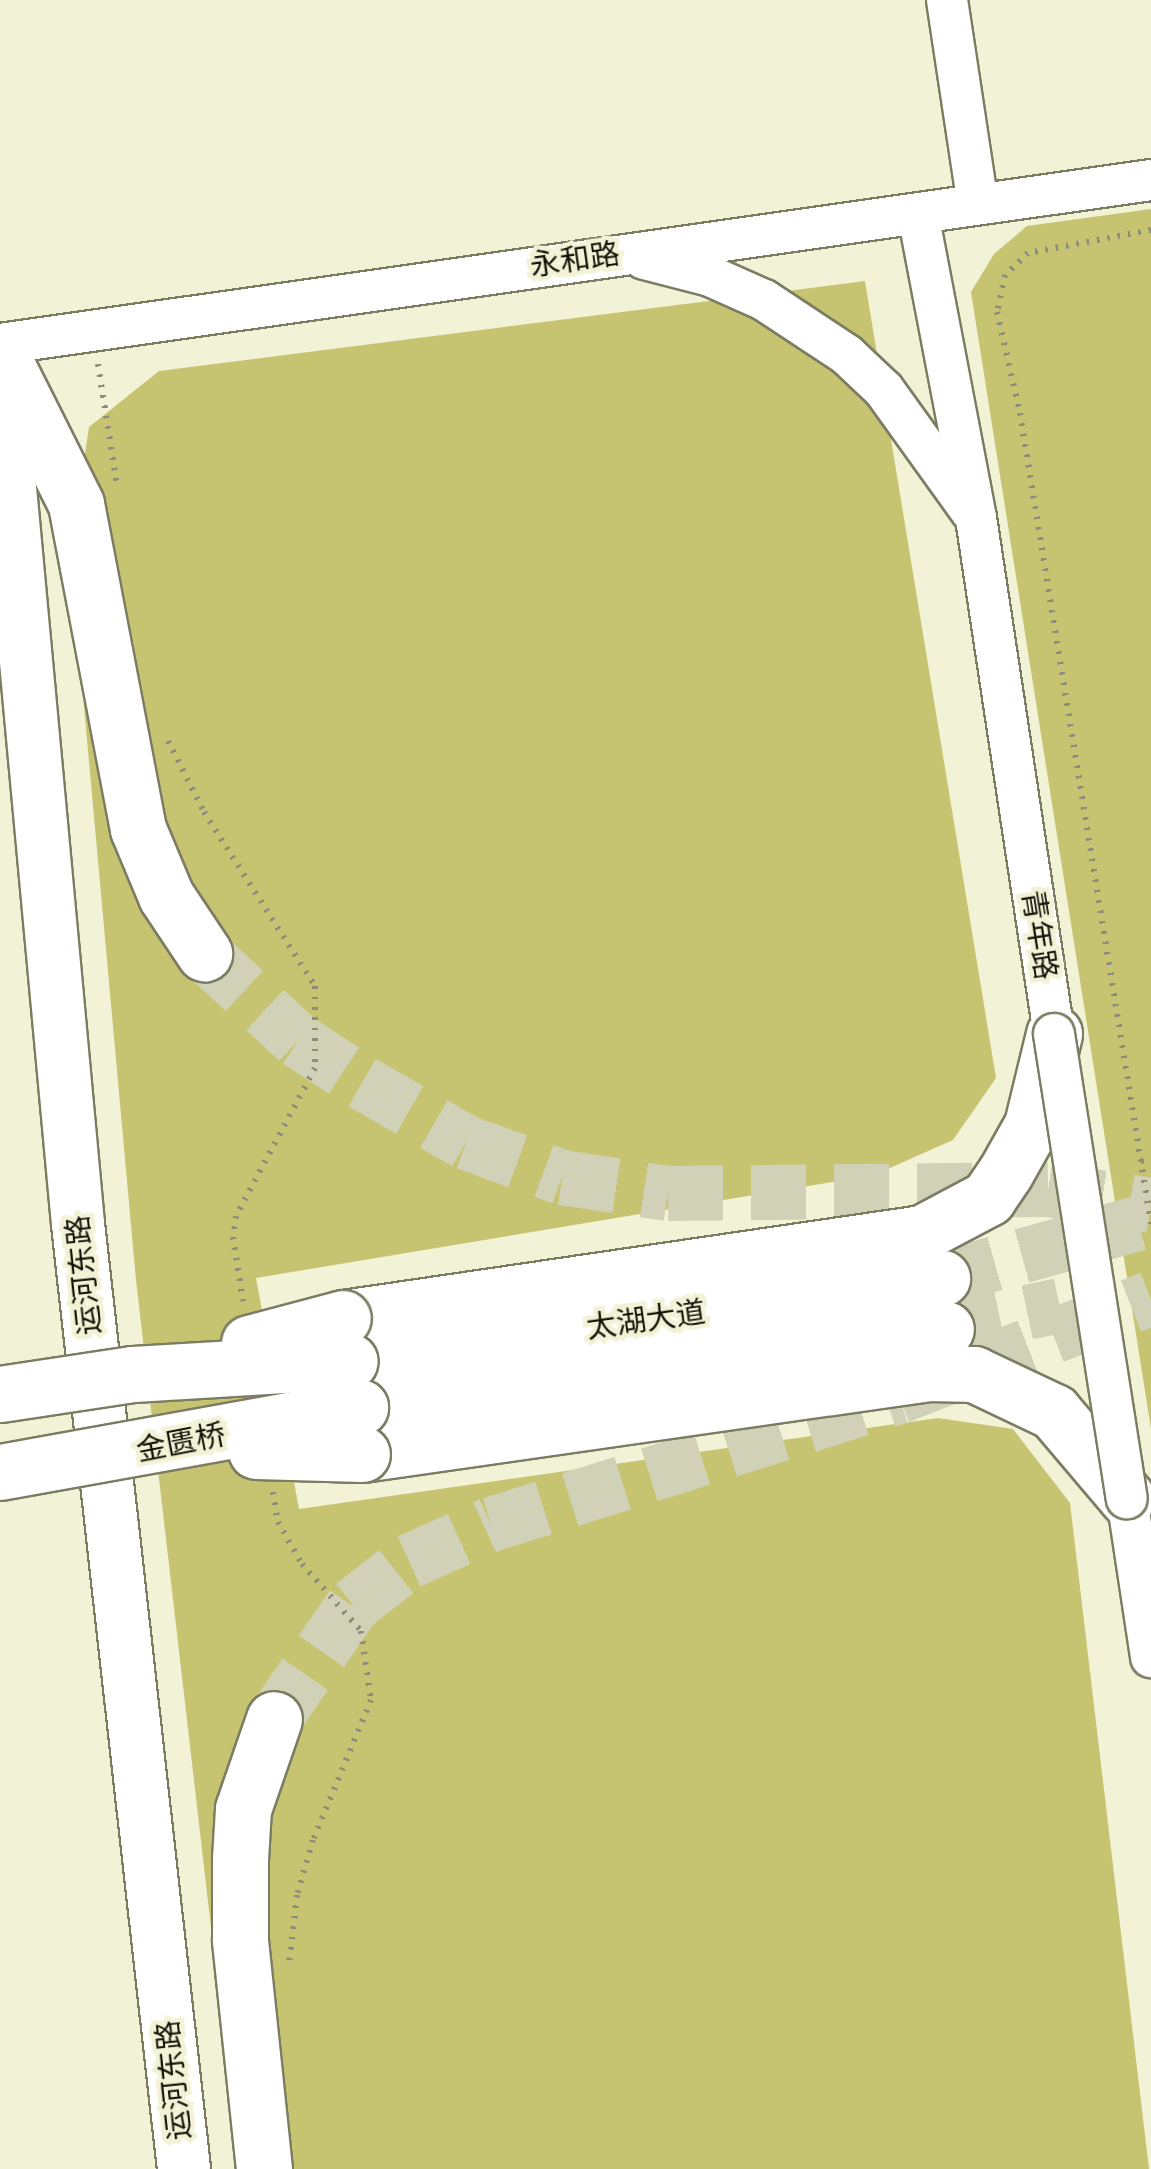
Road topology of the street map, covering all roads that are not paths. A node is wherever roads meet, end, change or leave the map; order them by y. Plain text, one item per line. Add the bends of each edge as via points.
1 (948, 0) edge
2 (1151, 180) edge
3 (978, 204) junction
4 (918, 214) junction
5 (620, 253) junction
6 (0, 344) edge
7 (0, 352) edge
8 (0, 380) edge
9 (976, 518) junction
10 (204, 953) tunnel mouth
11 (1054, 1034) junction
12 (944, 1304) tunnel mouth
13 (354, 1385) junction
14 (0, 1394) edge
15 (0, 1472) edge
16 (1127, 1498) junction
17 (1151, 1657) edge
18 (274, 1719) tunnel mouth
19 (184, 2169) edge
20 (264, 2169) edge

1 - 3 street
2 - 3 street, 永和路
3 - 4 street, 永和路
4 - 5 street, 永和路
4 - 9 street, 青年路
5 - 6 street, 永和路
5 - 9 street via 710,276 764,300 847,356 884,390
7 - 10 highway via 76,504 138,829 166,896
8 - 19 main road, 运河东路 via 78,1224
9 - 11 street, 青年路
11 - 13 highway via 1032,1125 996,1186 958,1218
11 - 16 street, 青年路, bridge
12 - 13 highway, 太湖大道
13 - 14 highway, bridge via 134,1374
13 - 15 highway, 金匮桥, bridge via 158,1448
13 - 16 highway via 974,1374 1054,1412
16 - 17 street, 青年路
18 - 20 highway via 242,1809 240,1860 240,1939

